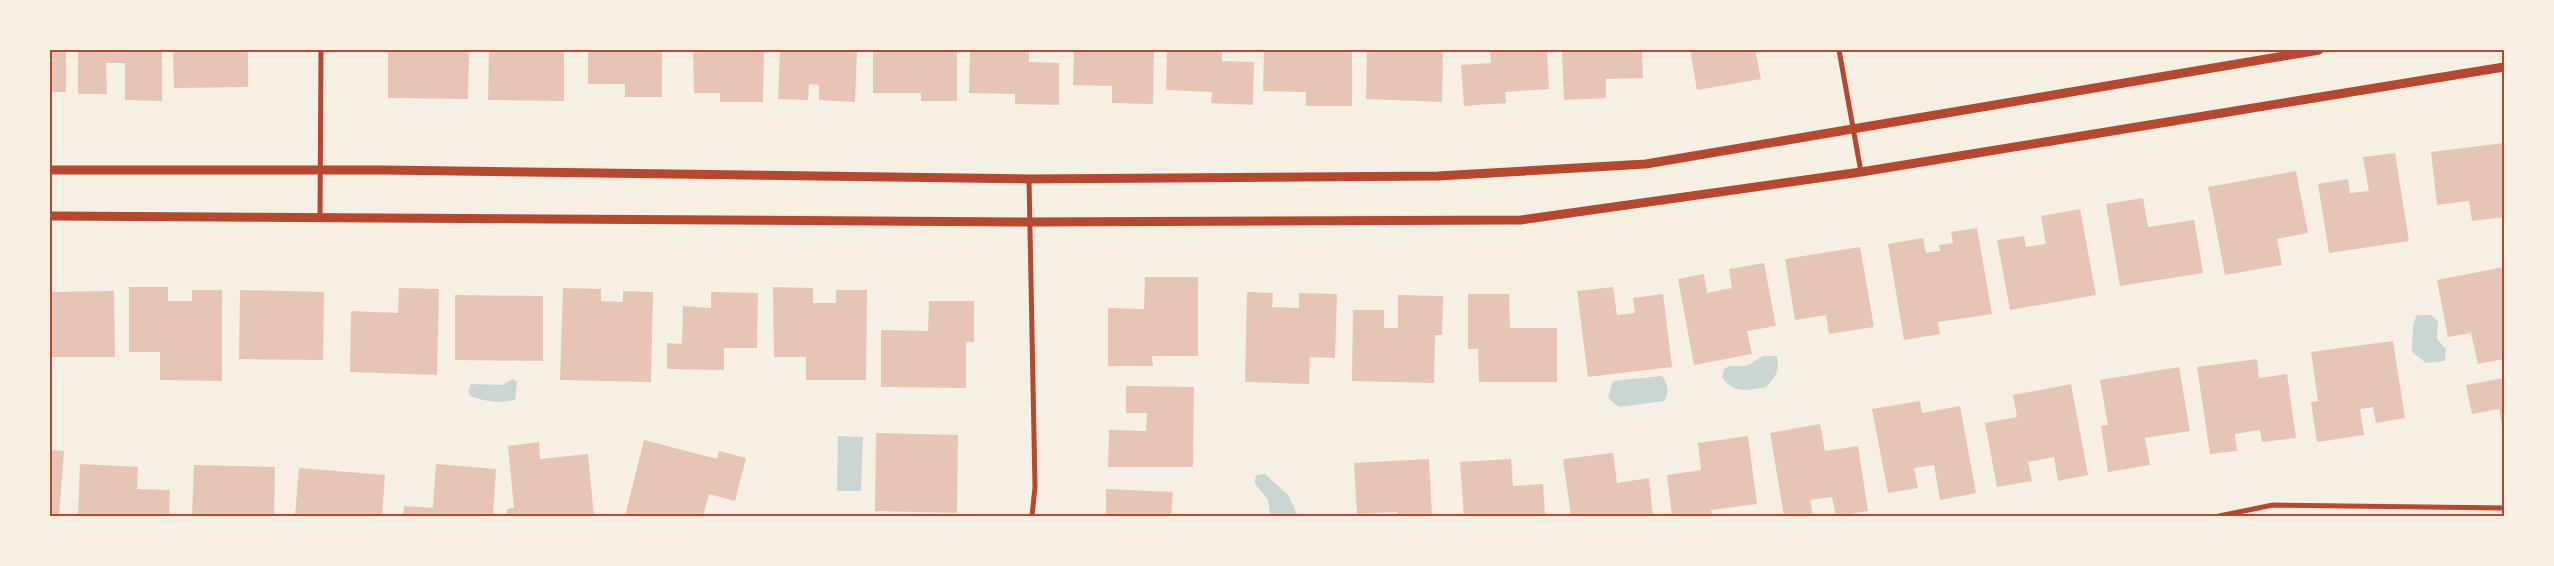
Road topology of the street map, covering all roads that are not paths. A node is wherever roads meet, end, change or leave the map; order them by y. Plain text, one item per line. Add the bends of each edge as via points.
1 (321, 50) edge
2 (1839, 50) edge
3 (2319, 50) edge
4 (2504, 67) edge
5 (1854, 130) junction
6 (50, 170) edge
7 (320, 170) junction
8 (1861, 172) junction
9 (1028, 180) junction
10 (50, 216) edge
11 (320, 217) junction
12 (1030, 222) junction
13 (2504, 508) edge
14 (1032, 516) edge
15 (2219, 516) edge

1 - 7 street
2 - 5 street
3 - 5 street
4 - 8 street
5 - 8 street
5 - 9 street via 1646,164 1438,176
6 - 7 street
7 - 9 street
7 - 11 street
8 - 12 street via 1521,220
9 - 12 street
10 - 11 street
11 - 12 street
12 - 14 street via 1035,487
13 - 15 street via 2273,505

